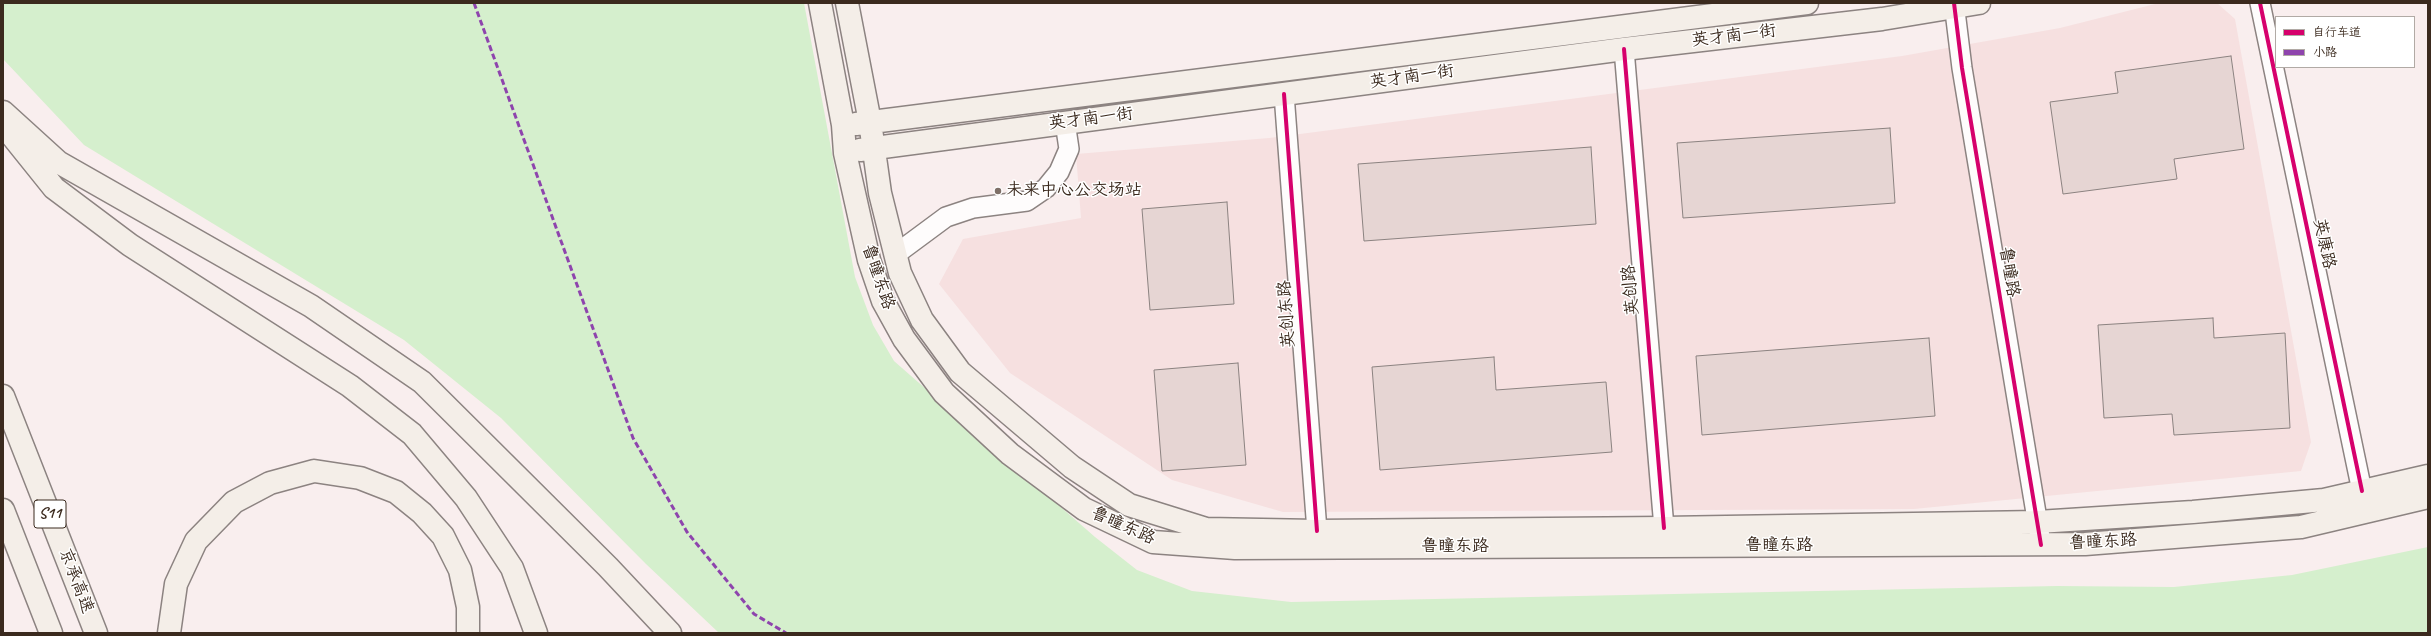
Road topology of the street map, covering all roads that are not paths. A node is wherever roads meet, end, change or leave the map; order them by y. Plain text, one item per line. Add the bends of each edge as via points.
1 (820, 3) edge
2 (847, 3) edge
3 (1807, 3) edge
4 (1979, 3) edge
5 (2260, 3) edge
6 (1954, 5) edge
7 (1624, 49) junction
8 (1284, 94) junction
9 (3, 112) edge
10 (870, 122) junction
11 (1065, 122) junction
12 (3, 125) edge
13 (843, 125) junction
14 (873, 147) junction
15 (845, 153) junction
16 (896, 254) junction
17 (3, 396) edge
18 (2428, 476) edge
19 (2362, 491) junction
20 (2428, 497) edge
21 (3, 510) edge
22 (2038, 522) junction
23 (1664, 528) junction
24 (1316, 531) junction
25 (2041, 545) junction
26 (51, 633) edge
27 (96, 633) edge
28 (169, 633) edge
29 (468, 633) edge
30 (536, 633) edge
31 (670, 633) edge

1 - 13 main road, 鲁瞳东路
2 - 10 main road, 鲁瞳东路
3 - 10 main road, 英才南一街
4 - 6 main road, 英才南一街
5 - 19 street, 英康路
6 - 7 main road, 英才南一街 via 1882,19
6 - 22 street, 鲁瞳路 via 1962,68
7 - 8 main road, 英才南一街
7 - 23 street, 英创路
8 - 11 main road, 英才南一街
8 - 24 street, 英创东路
9 - 31 main road via 58,162 311,306 422,382
10 - 13 main road, 英才南一街
10 - 14 main road, 鲁瞳东路
11 - 14 main road, 英才南一街
11 - 16 street via 1069,149 1059,172 1046,188 1027,201 973,208 946,217
12 - 30 main road via 54,188 130,245 350,386 412,434 466,498 512,568
13 - 15 main road, 鲁瞳东路
14 - 15 main road, 英才南一街
14 - 16 main road, 鲁瞳东路 via 880,193
15 - 25 main road, 鲁瞳东路 via 870,260 883,301 904,339 944,393 1010,454 1084,509 1153,542 1235,548
16 - 24 main road, 鲁瞳东路 via 900,273 916,308 960,372 1072,467 1130,505 1206,529
17 - 27 main road, 京承高速 / S11
18 - 19 main road, 鲁瞳东路
19 - 22 main road, 鲁瞳东路 via 2324,500
20 - 25 main road, 鲁瞳东路 via 2301,527 2086,544
21 - 26 main road, S11
22 - 23 main road, 鲁瞳东路
22 - 25 street, 鲁瞳路
23 - 24 main road, 鲁瞳东路
28 - 29 main road via 176,584 196,541 234,502 270,483 314,471 360,478 396,492 422,513 443,536 460,570 468,607

